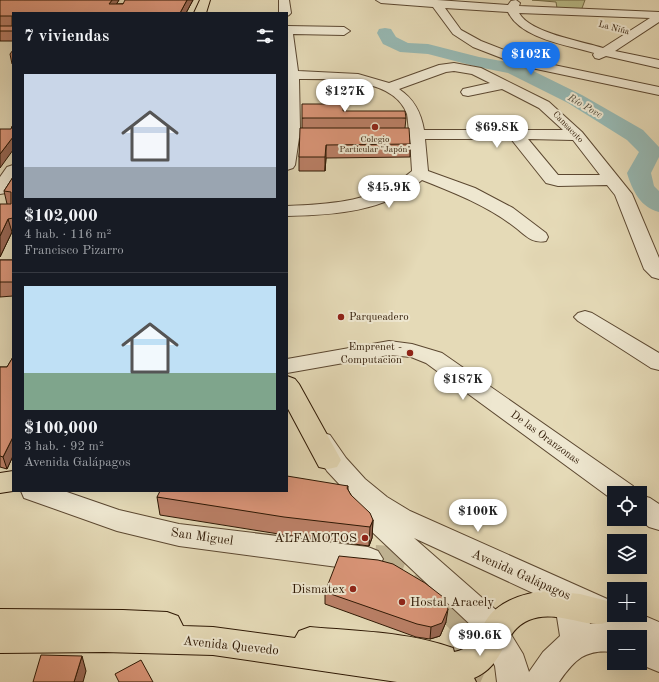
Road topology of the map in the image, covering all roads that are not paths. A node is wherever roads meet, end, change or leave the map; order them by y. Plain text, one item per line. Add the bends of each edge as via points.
1 (205, 0) edge
2 (284, 0) edge
3 (381, 0) edge
4 (599, 0) edge
5 (418, 1) edge
6 (443, 3) edge
7 (514, 5) edge
8 (200, 12) edge
9 (285, 12) edge
10 (659, 17) edge
11 (595, 18) junction
12 (288, 30) edge
13 (344, 30) dead end
14 (620, 30) dead end
15 (635, 34) junction
16 (653, 37) dead end
17 (288, 45) edge
18 (604, 52) junction
19 (659, 64) edge
20 (572, 72) junction
21 (290, 75) edge
22 (503, 84) junction
23 (391, 87) junction
24 (659, 91) edge
25 (468, 92) dead end
26 (344, 133) edge
27 (290, 134) edge
28 (388, 134) edge
29 (417, 135) junction
30 (516, 135) junction
31 (577, 135) junction
32 (288, 155) edge
33 (12, 171) edge
34 (420, 173) junction
35 (612, 180) junction
36 (0, 189) edge
37 (288, 211) edge
38 (539, 237) dead end
39 (659, 273) edge
40 (585, 317) dead end
41 (659, 363) edge
42 (288, 366) edge
43 (288, 377) edge
44 (288, 386) edge
45 (288, 393) edge
46 (328, 460) dead end
47 (613, 486) edge
48 (37, 492) edge
49 (375, 560) tunnel mouth
50 (560, 597) junction
51 (0, 622) edge
52 (607, 624) edge
53 (494, 637) junction
54 (659, 637) edge
55 (0, 639) edge
56 (298, 641) junction
57 (575, 643) junction
58 (647, 652) edge
59 (659, 658) edge
60 (450, 670) edge
61 (514, 682) edge
62 (540, 682) edge

1 - 8 main road
2 - 9 street
3 - 5 street
4 - 11 street, La Niña
5 - 6 street
6 - 7 street
6 - 20 street via 457,32 477,44 527,63
7 - 11 street, La Niña
7 - 18 street via 517,19 536,32
10 - 11 street
10 - 15 street
12 - 13 street
14 - 15 street, La Niña
15 - 16 street, La Niña
15 - 18 street
17 - 21 street
18 - 19 street
18 - 20 street
20 - 24 street
21 - 23 street via 323,74 360,78
21 - 27 street
22 - 23 street, Cansacoto via 476,71 454,67 444,68
22 - 25 street
22 - 31 street, Cansacoto via 544,105
23 - 29 street via 404,99 413,113
26 - 27 street
27 - 32 street
28 - 29 street
29 - 30 street
29 - 34 street via 422,157
30 - 31 street
30 - 35 street via 552,179
31 - 35 street, Cansacoto
33 - 36 street
34 - 37 street via 399,190 365,202 327,209
34 - 38 street via 469,192 507,212
35 - 39 street, Cansacoto via 623,194 654,269
40 - 41 street
42 - 47 street, De las Oranzonas via 389,348 406,348 422,353 434,358
43 - 50 street, Avenida Galápagos via 322,444 355,485 372,500 413,526
44 - 46 main road
45 - 53 street via 317,453 351,496 485,618
48 - 49 street, San Miguel via 117,520 179,535
50 - 52 main road
50 - 53 main road via 522,609 506,618
50 - 57 street via 576,627
51 - 56 main road, Avenida Quevedo via 123,623 207,628
52 - 54 street
52 - 57 street via 595,637
53 - 56 main road via 479,659 456,668
53 - 61 street via 511,664
55 - 60 main road, Avenida Quevedo via 104,638 219,642 396,667
56 - 60 main road, Avenida Quevedo via 367,646
57 - 62 street via 558,657
58 - 59 street

